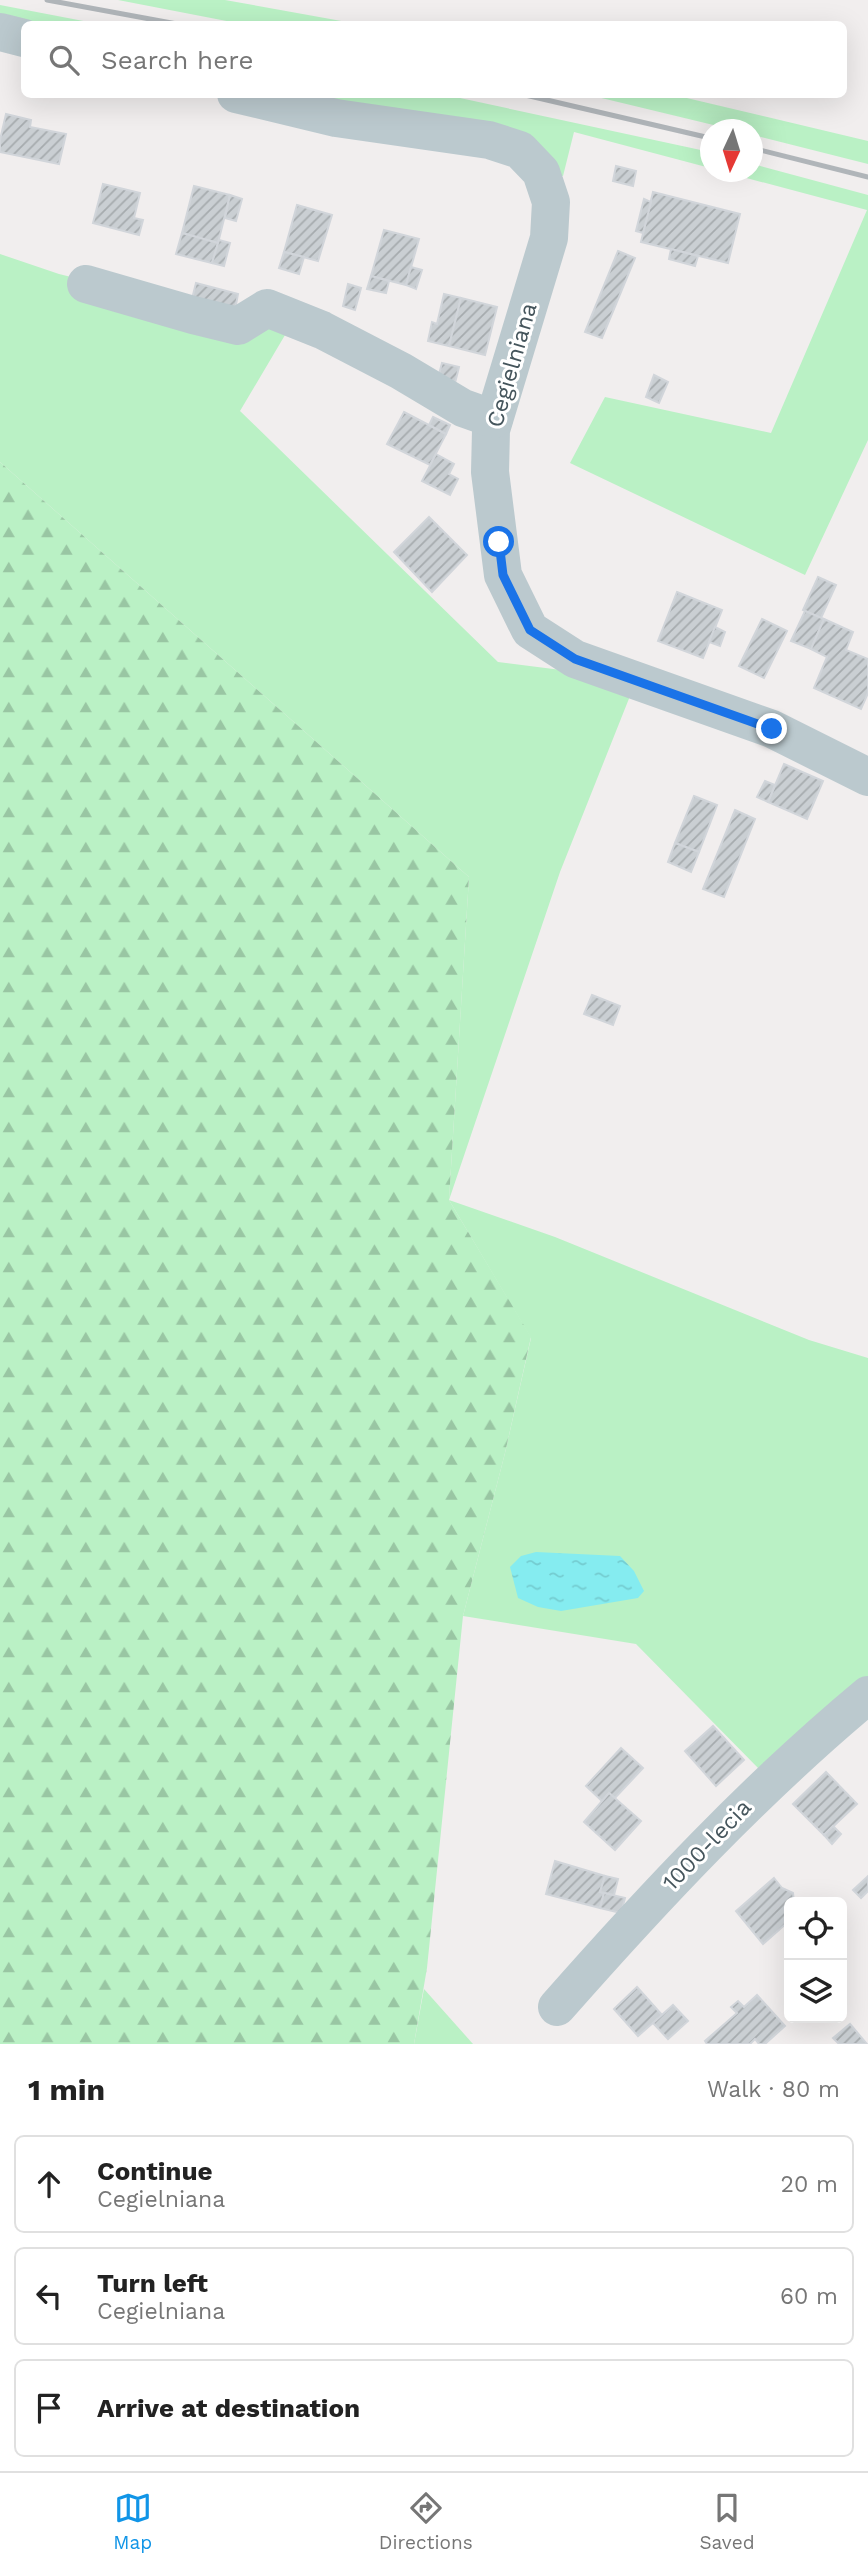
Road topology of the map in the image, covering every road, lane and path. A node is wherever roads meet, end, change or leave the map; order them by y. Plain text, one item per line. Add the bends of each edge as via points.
1 (0, 32) edge
2 (21, 37) edge
3 (253, 98) edge
4 (86, 284) dead end
5 (494, 419) junction
6 (868, 778) edge
7 (868, 1695) edge
8 (556, 2007) dead end

1 - 2 street
3 - 5 street, Cegielniana via 336,118 489,140 520,150 541,172 551,202 549,237
4 - 5 street via 238,326 267,308 322,330 463,408
5 - 6 street, Cegielniana via 490,472 503,575 530,630 575,659 772,729
7 - 8 street, 1000-lecia via 740,1809

